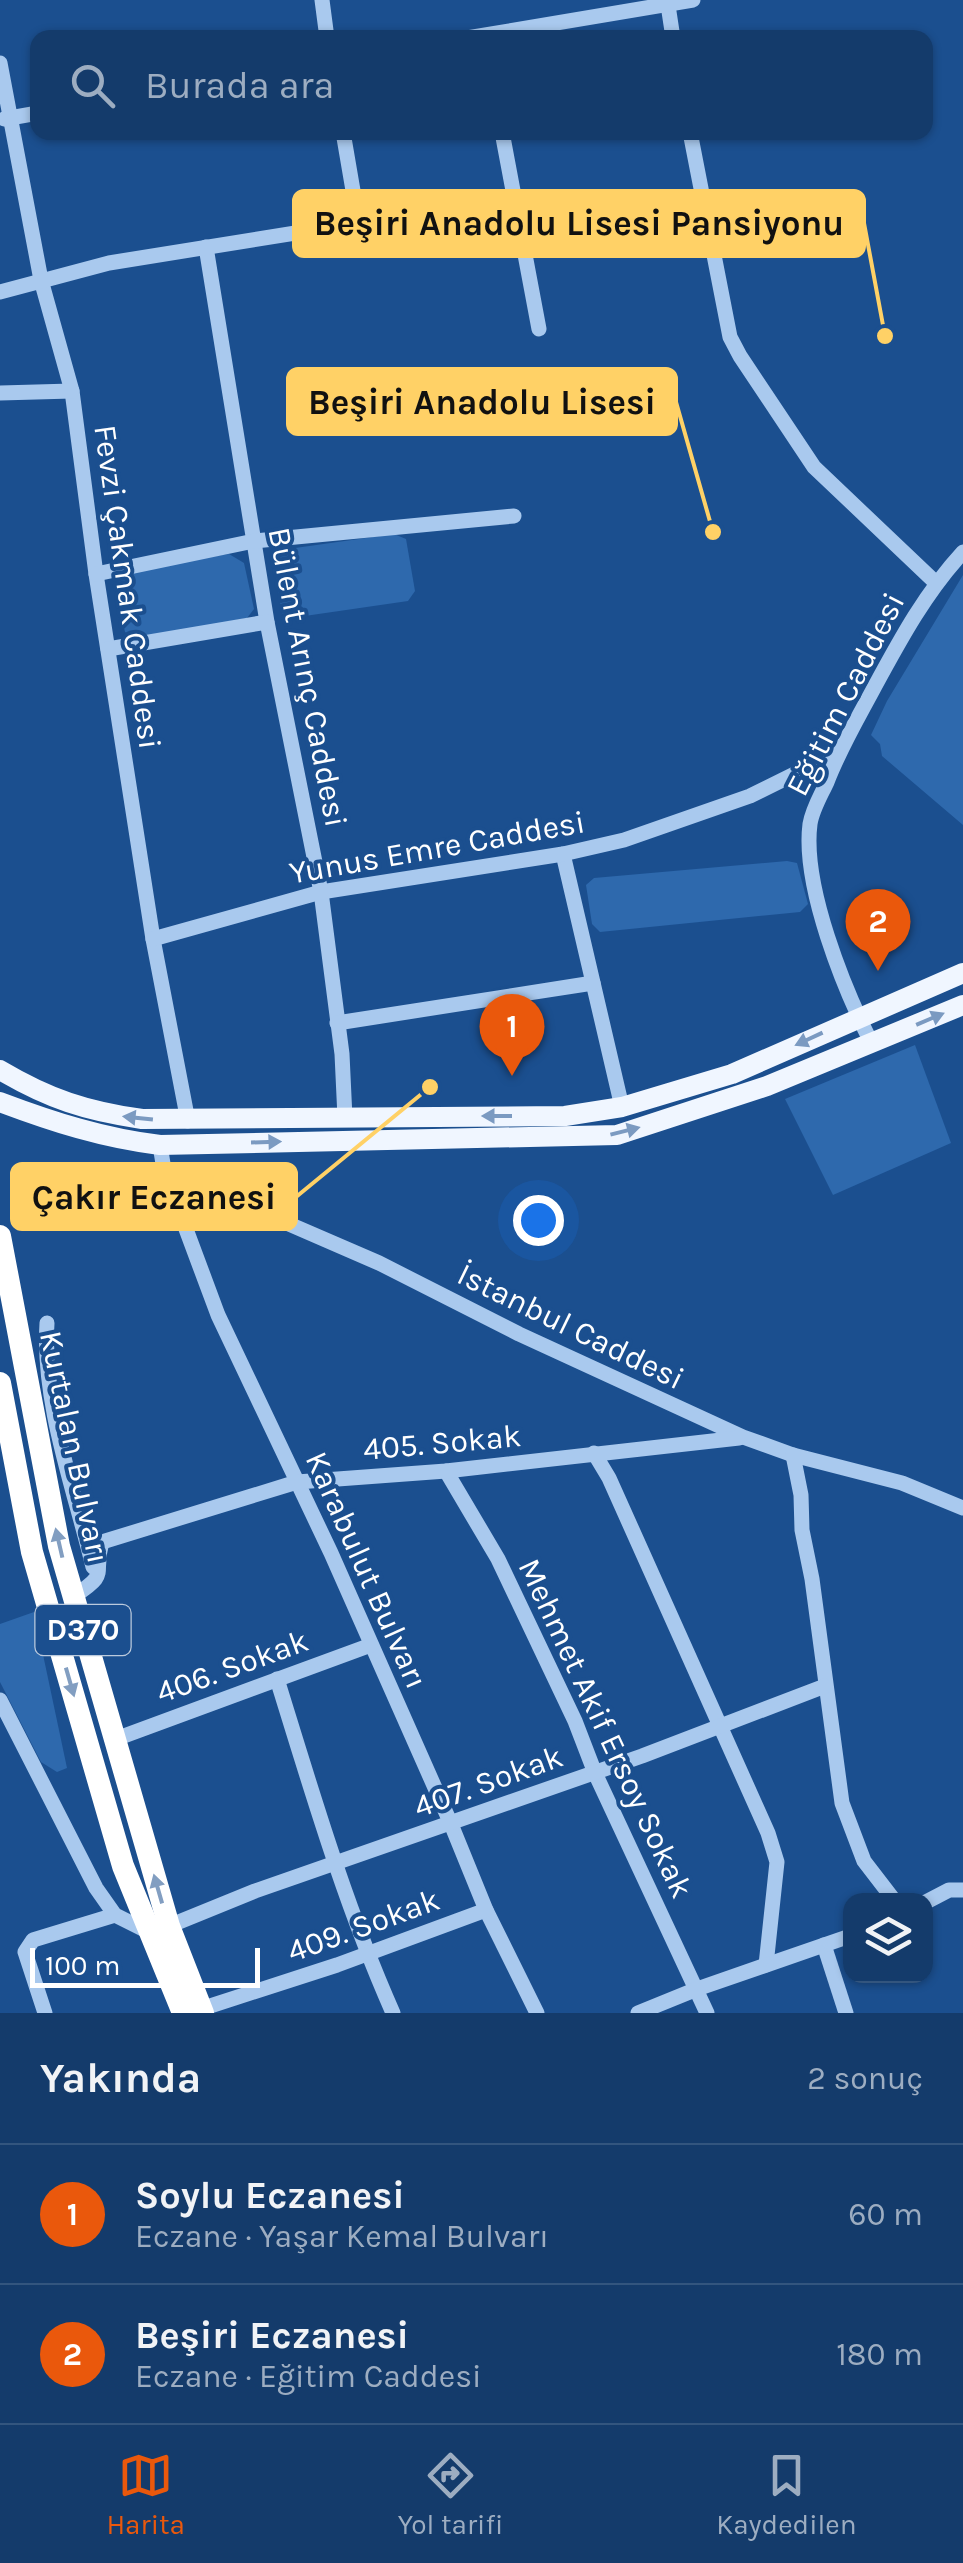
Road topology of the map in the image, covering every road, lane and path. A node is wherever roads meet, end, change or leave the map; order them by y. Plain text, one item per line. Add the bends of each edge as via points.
1 (322, 0) edge
2 (693, 0) edge
3 (668, 5) junction
4 (327, 30) edge
5 (520, 30) edge
6 (672, 30) edge
7 (0, 63) edge
8 (30, 113) edge
9 (5, 118) edge
10 (344, 140) edge
11 (503, 140) edge
12 (692, 140) edge
13 (358, 222) junction
14 (206, 247) junction
15 (363, 249) dead end
16 (42, 280) junction
17 (0, 292) edge
18 (539, 330) dead end
19 (72, 391) junction
20 (0, 394) edge
21 (514, 516) dead end
22 (254, 542) junction
23 (963, 552) edge
24 (96, 574) junction
25 (935, 582) junction
26 (267, 622) junction
27 (108, 649) junction
28 (838, 752) junction
29 (563, 854) junction
30 (321, 892) junction
31 (153, 939) junction
32 (963, 973) edge
33 (593, 983) junction
34 (963, 1005) edge
35 (858, 1016) junction
36 (338, 1023) junction
37 (872, 1044) junction
38 (0, 1070) edge
39 (0, 1102) edge
40 (622, 1108) junction
41 (345, 1118) junction
42 (188, 1121) junction
43 (160, 1144) junction
44 (164, 1170) junction
45 (0, 1236) edge
46 (47, 1322) dead end
47 (0, 1383) edge
48 (743, 1437) junction
49 (594, 1454) junction
50 (793, 1454) junction
51 (446, 1471) junction
52 (297, 1482) junction
53 (963, 1508) edge
54 (96, 1581) junction
55 (74, 1596) junction
56 (371, 1646) junction
57 (277, 1679) junction
58 (825, 1686) junction
59 (0, 1700) edge
60 (722, 1726) junction
61 (112, 1740) junction
62 (595, 1773) junction
63 (451, 1824) junction
64 (335, 1865) junction
65 (963, 1890) edge
66 (888, 1893) edge
67 (933, 1898) edge
68 (486, 1910) junction
69 (115, 1915) junction
70 (160, 1930) junction
71 (843, 1938) edge
72 (824, 1945) junction
73 (366, 1954) junction
74 (766, 1965) junction
75 (696, 1989) junction
76 (196, 2012) edge
77 (45, 2013) edge
78 (393, 2013) edge
79 (536, 2013) edge
80 (638, 2013) edge
81 (707, 2013) edge
82 (846, 2013) edge

1 - 4 street
2 - 3 street
3 - 5 street
3 - 6 street
7 - 9 street, Fevzi Çakmak Caddesi
8 - 9 street
9 - 16 street, Fevzi Çakmak Caddesi
10 - 13 street
11 - 18 street
12 - 25 street via 730,337 814,467
13 - 14 street
13 - 15 street
14 - 16 street
14 - 22 street, Bülent Arınç Caddesi
16 - 17 street
16 - 19 street, Fevzi Çakmak Caddesi
19 - 20 street
19 - 24 street, Fevzi Çakmak Caddesi
21 - 22 street
22 - 24 street
22 - 26 street, Bülent Arınç Caddesi
23 - 25 street, Eğitim Caddesi
24 - 27 street, Fevzi Çakmak Caddesi
25 - 28 street, Eğitim Caddesi
26 - 27 street
26 - 30 street, Bülent Arınç Caddesi
27 - 31 street, Fevzi Çakmak Caddesi
28 - 29 street, Yunus Emre Caddesi via 750,796
28 - 35 street, Eğitim Caddesi via 810,822 812,865 820,911
29 - 30 street, Yunus Emre Caddesi
29 - 33 street
30 - 31 street, Yunus Emre Caddesi
30 - 36 street, Bülent Arınç Caddesi
31 - 42 street, Fevzi Çakmak Caddesi
32 - 35 main road
33 - 36 street
33 - 40 street
37 -> 34 main road
35 - 37 street, Eğitim Caddesi
35 -> 40 main road via 732,1074
36 - 41 street, Bülent Arınç Caddesi
43 -> 37 main road via 616,1135
42 -> 38 main road via 89,1111
39 - 43 main road via 114,1140
40 -> 41 main road via 566,1116
41 - 42 main road
43 - 44 street, Karabulut Bulvarı
44 - 48 street, İstanbul Caddesi via 379,1263
44 - 52 street, Karabulut Bulvarı via 218,1316
55 -> 45 highway, Kurtalan Bulvarı / D370
46 - 54 street via 50,1396
47 -> 70 highway, Kurtalan Bulvarı / D370 via 32,1552 124,1866
48 - 49 street, 405. Sokak
48 - 50 street, İstanbul Caddesi
49 - 51 street, 405. Sokak
49 - 60 street
50 - 53 street, İstanbul Caddesi via 902,1483
50 - 58 street
51 - 52 street, 405. Sokak
51 - 62 street, Mehmet Akif Ersoy Sokak via 498,1560
52 - 54 street, 405. Sokak via 102,1542
52 - 56 street, Karabulut Bulvarı
54 - 55 street
55 - 61 highway, Kurtalan Bulvarı / D370
56 - 57 street, 406. Sokak
56 - 63 street, Karabulut Bulvarı
57 - 61 street, 406. Sokak
57 - 64 street
58 - 60 street, 407. Sokak
58 - 66 street via 842,1803 864,1862
59 - 69 street
60 - 62 street, 407. Sokak
60 - 74 street via 777,1862
70 -> 61 highway, Kurtalan Bulvarı / D370
62 - 63 street, 407. Sokak
62 - 75 street, Mehmet Akif Ersoy Sokak
63 - 64 street, 407. Sokak
63 - 68 street, Karabulut Bulvarı
64 - 70 street, 407. Sokak
64 - 73 street
65 - 67 street
68 - 73 street, 409. Sokak
68 - 79 street, Karabulut Bulvarı
69 - 70 street
69 - 77 street via 33,1940 25,1952
70 - 76 highway, Kurtalan Bulvarı / D370
71 - 72 street
72 - 74 street
72 - 82 street
73 - 76 street, 409. Sokak
73 - 78 street
74 - 75 street
75 - 80 street
75 - 81 street, Mehmet Akif Ersoy Sokak

